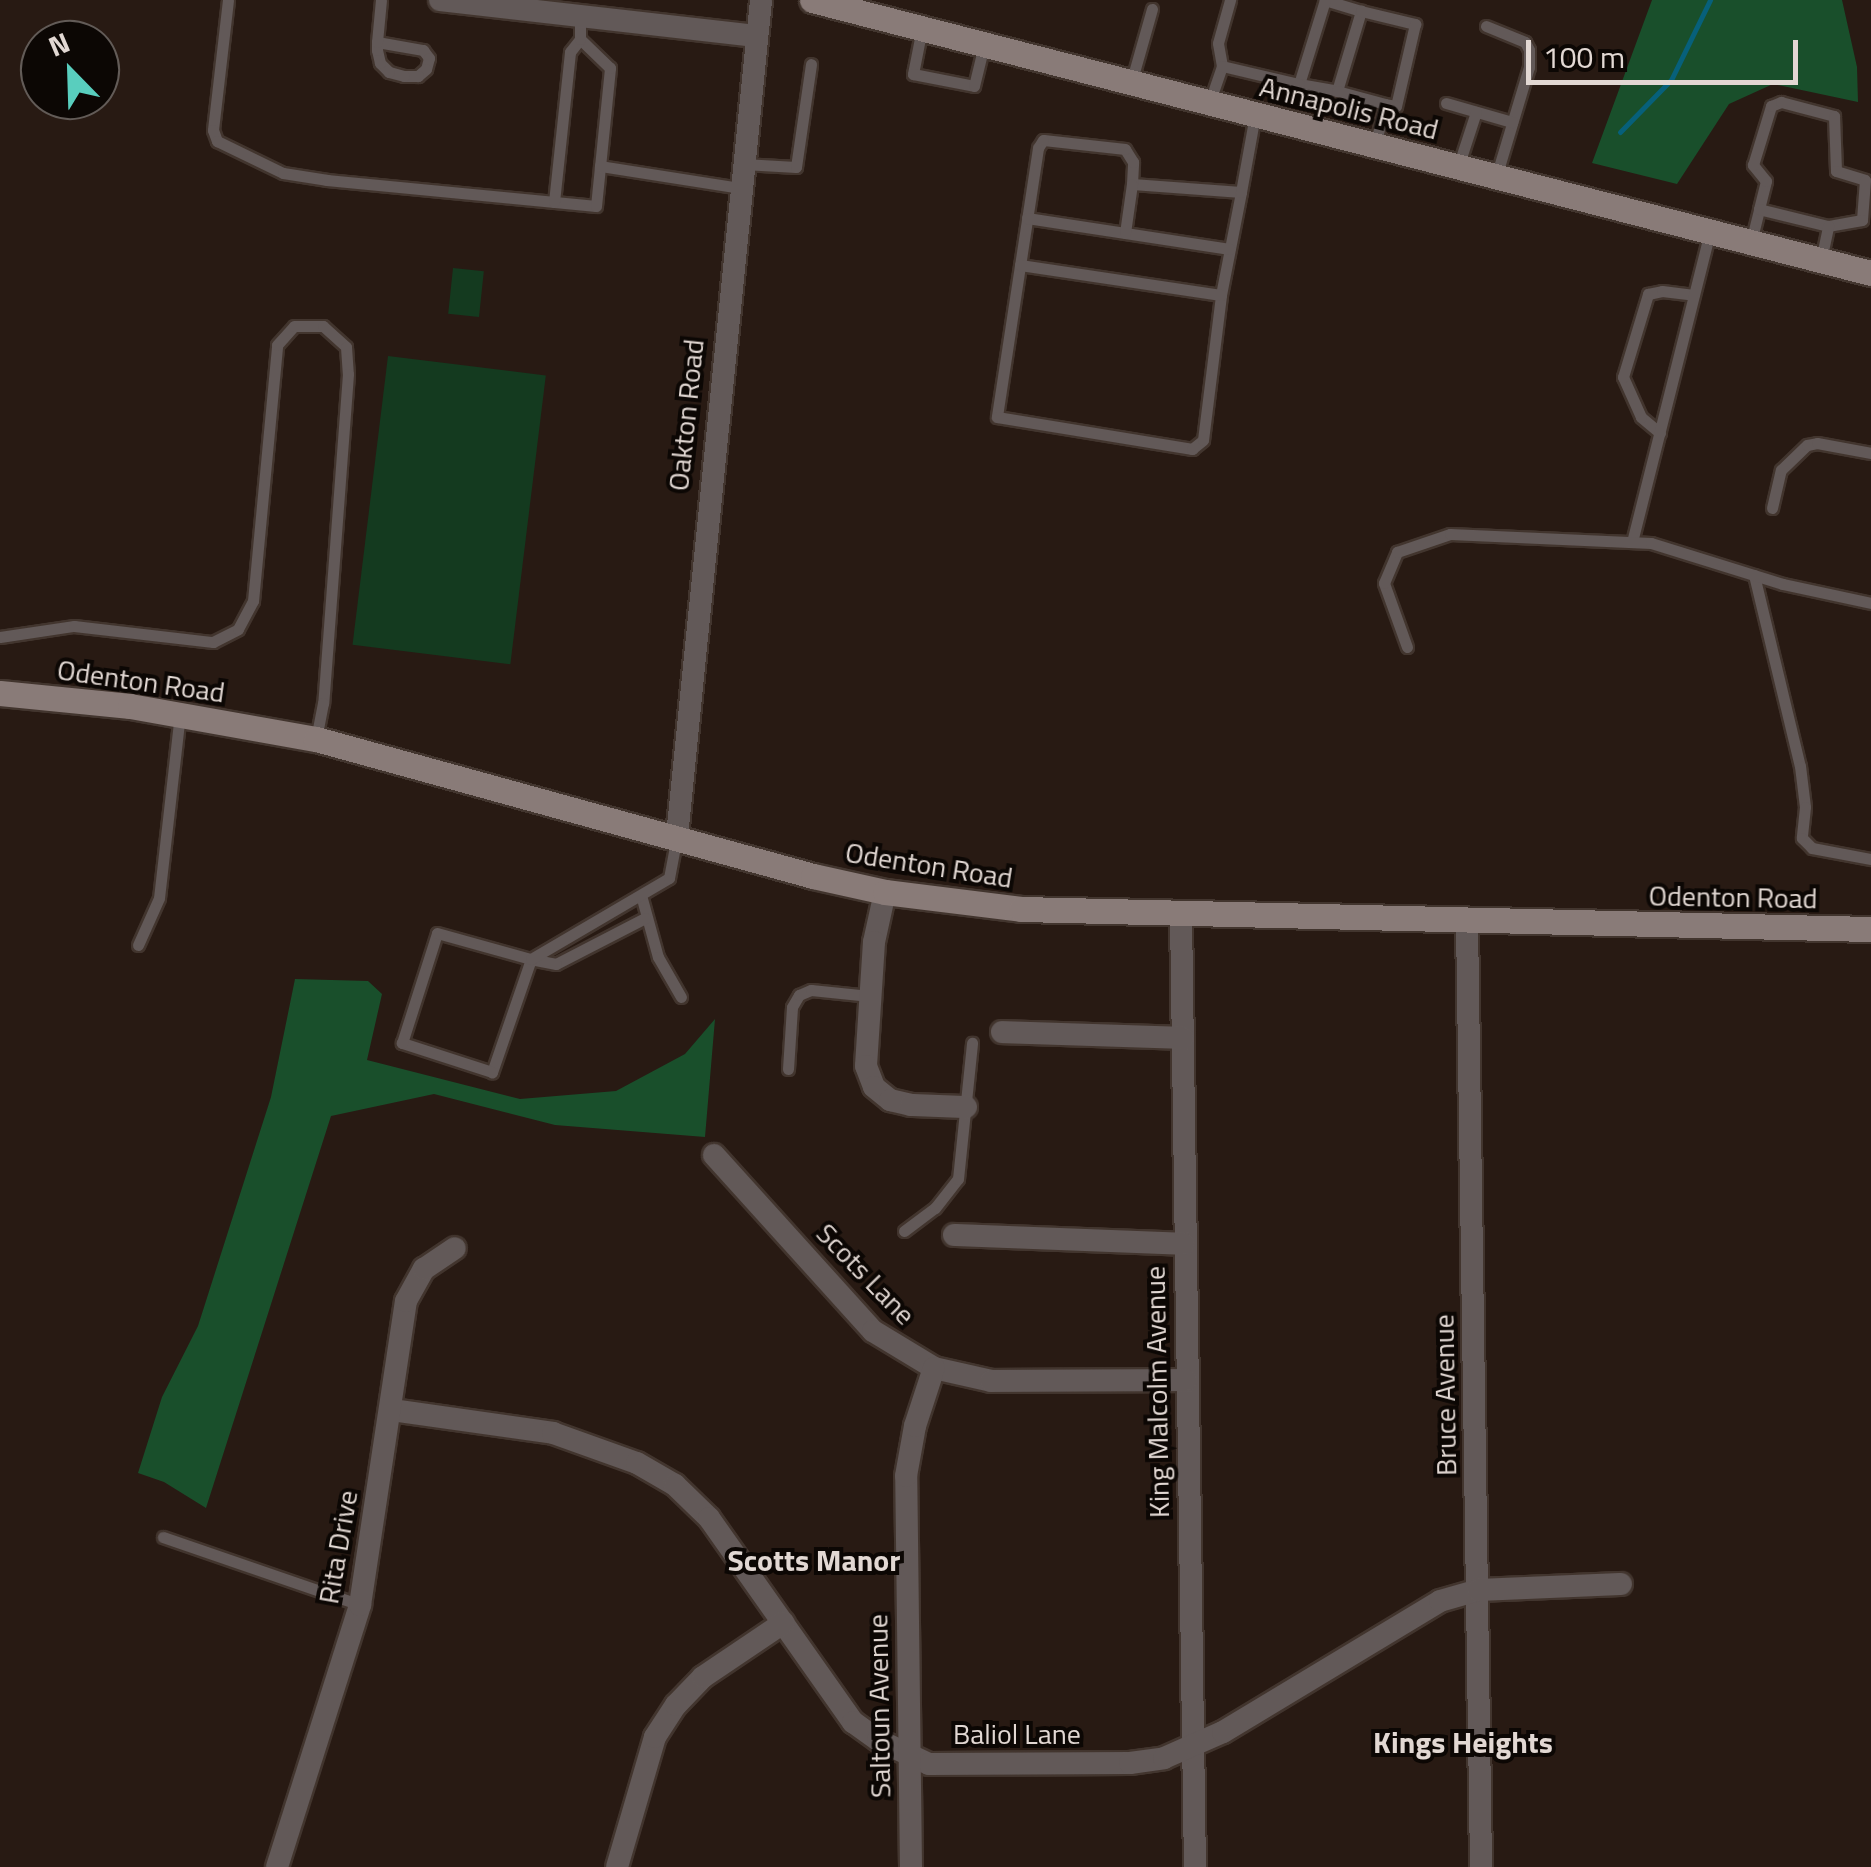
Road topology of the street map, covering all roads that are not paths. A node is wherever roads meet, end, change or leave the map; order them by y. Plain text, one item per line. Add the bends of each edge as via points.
1 (228, 0) edge
2 (381, 0) edge
3 (440, 0) edge
4 (761, 0) edge
5 (812, 0) edge
6 (1230, 0) edge
7 (1326, 0) edge
8 (1152, 9) dead end
9 (1361, 11) junction
10 (1486, 26) dead end
11 (580, 28) junction
12 (922, 28) junction
13 (756, 36) junction
14 (377, 42) junction
15 (984, 44) junction
16 (811, 64) dead end
17 (1222, 66) junction
18 (1131, 83) junction
19 (1299, 84) junction
20 (1337, 91) junction
21 (1446, 103) dead end
22 (1210, 104) junction
23 (1385, 104) junction
24 (1476, 112) junction
25 (1254, 115) junction
26 (1512, 122) junction
27 (1375, 146) junction
28 (743, 164) junction
29 (600, 166) junction
30 (1458, 167) junction
31 (1496, 176) junction
32 (1132, 184) junction
33 (740, 188) junction
34 (1868, 190) edge
35 (1241, 192) junction
36 (554, 202) junction
37 (1759, 209) junction
38 (1027, 218) junction
39 (1828, 226) junction
40 (1710, 231) junction
41 (1125, 233) junction
42 (1750, 242) junction
43 (1230, 249) junction
44 (1821, 260) junction
45 (1020, 265) junction
46 (1871, 273) edge
47 (1221, 295) junction
48 (1694, 295) junction
49 (1660, 434) junction
50 (1871, 453) edge
51 (1772, 508) dead end
52 (1632, 542) junction
53 (1754, 575) junction
54 (1871, 603) edge
55 (0, 638) edge
56 (1407, 647) dead end
57 (0, 693) edge
58 (180, 715) junction
59 (316, 739) junction
60 (677, 836) junction
61 (1871, 859) edge
62 (884, 892) junction
63 (641, 895) junction
64 (1181, 916) junction
65 (645, 918) junction
66 (1467, 922) junction
67 (1871, 929) edge
68 (138, 945) dead end
69 (531, 959) junction
70 (870, 996) junction
71 (681, 997) dead end
72 (1002, 1032) dead end
73 (1182, 1038) junction
74 (972, 1044) dead end
75 (788, 1069) dead end
76 (966, 1107) junction
77 (714, 1155) dead end
78 (904, 1231) dead end
79 (954, 1235) dead end
80 (1184, 1244) junction
81 (455, 1248) dead end
82 (934, 1368) junction
83 (1186, 1380) junction
84 (392, 1410) junction
85 (163, 1537) dead end
86 (1620, 1584) dead end
87 (1478, 1590) junction
88 (360, 1606) junction
89 (783, 1623) junction
90 (1194, 1747) junction
91 (910, 1754) junction
92 (277, 1867) edge
93 (616, 1867) edge
94 (911, 1867) edge
95 (1196, 1867) edge
96 (1481, 1867) edge

1 - 36 lane via 213,130 225,148 283,173
2 - 14 lane
3 - 11 street
4 - 13 street, Oakton Road
5 - 12 street, Annapolis Road
6 - 17 lane via 1218,43
7 - 9 lane
7 - 19 lane
8 - 18 lane
9 - 20 lane
9 - 23 lane via 1415,24 1396,106
10 - 26 lane via 1529,50
11 - 13 street
11 - 29 lane via 610,68
11 - 36 lane via 570,52
12 - 15 street, Annapolis Road
12 - 15 lane via 913,74 974,86
13 - 28 street, Oakton Road
14 - 14 lane via 380,63 389,72 413,77 426,69 423,50
15 - 18 street, Annapolis Road
16 - 28 lane via 796,167
17 - 19 lane
17 - 22 lane
18 - 22 street, Annapolis Road
19 - 20 lane
20 - 23 lane
21 - 24 lane
22 - 25 street, Annapolis Road
23 - 27 lane
24 - 26 lane
24 - 30 lane
25 - 27 street, Annapolis Road
25 - 35 lane
26 - 31 lane
27 - 30 street, Annapolis Road
28 - 33 street, Oakton Road
29 - 33 lane
29 - 36 lane via 596,206
30 - 31 street, Annapolis Road
31 - 40 street, Annapolis Road
32 - 35 lane
32 - 38 lane via 1125,149 1043,140
32 - 41 lane
33 - 60 street, Oakton Road
34 - 37 lane via 1862,176 1836,171 1834,116 1777,102 1769,109 1753,166 1766,182
34 - 39 lane via 1860,222
35 - 43 lane
37 - 39 lane
37 - 42 lane
38 - 41 lane
38 - 45 lane
39 - 44 lane
40 - 42 street, Annapolis Road
40 - 48 lane
41 - 43 lane
42 - 44 street, Annapolis Road
43 - 47 lane
44 - 46 street, Annapolis Road
45 - 47 lane
45 - 47 lane via 997,417 1043,427 1192,449 1203,440
48 - 49 lane
48 - 49 lane via 1648,294 1623,377 1641,417
49 - 52 lane
50 - 51 lane via 1808,445 1781,470
52 - 53 lane
52 - 56 lane via 1450,534 1397,552 1384,583
53 - 54 lane
53 - 61 lane via 1800,766 1802,838 1812,848
55 - 59 lane via 74,626 213,642 238,629 254,600 277,344 294,326 323,326 346,347 348,374
57 - 58 street, Odenton Road
58 - 59 street, Odenton Road
58 - 68 lane via 159,898
59 - 60 street, Odenton Road
60 - 62 street, Odenton Road
60 - 63 lane via 669,878
62 - 64 street, Odenton Road via 1022,910
62 - 70 street
63 - 65 lane
63 - 69 lane
64 - 66 street, Odenton Road
64 - 73 street, King Malcolm Avenue
65 - 69 lane via 556,964
65 - 71 lane
66 - 67 street, Odenton Road
66 - 87 street, Bruce Avenue
69 - 69 lane via 437,933 402,1043 492,1072
70 - 75 lane via 811,990 800,996 792,1007
70 - 76 street via 866,1066 874,1087 911,1105
72 - 73 street
73 - 80 street, King Malcolm Avenue
74 - 76 lane
76 - 78 lane via 958,1180 936,1208
77 - 82 street, Scots Lane via 873,1331
79 - 80 street
80 - 83 street, King Malcolm Avenue
81 - 84 street, Rita Drive via 424,1269 406,1300
82 - 83 street, Scots Lane via 991,1381
82 - 91 street, Saltoun Avenue via 906,1476
83 - 90 street, King Malcolm Avenue
84 - 88 street, Rita Drive
84 - 89 street, Baliol Lane via 553,1433 637,1463 675,1485 709,1518
85 - 88 lane
86 - 87 street, Baliol Lane
87 - 90 street, Baliol Lane via 1440,1601
87 - 96 street, Bruce Avenue
88 - 92 street, Rita Drive
89 - 91 street, Baliol Lane via 852,1722
89 - 93 street via 703,1677 676,1705 655,1738
90 - 91 street, Baliol Lane via 1130,1764 950,1766
90 - 95 street, King Malcolm Avenue
91 - 94 street, Saltoun Avenue

